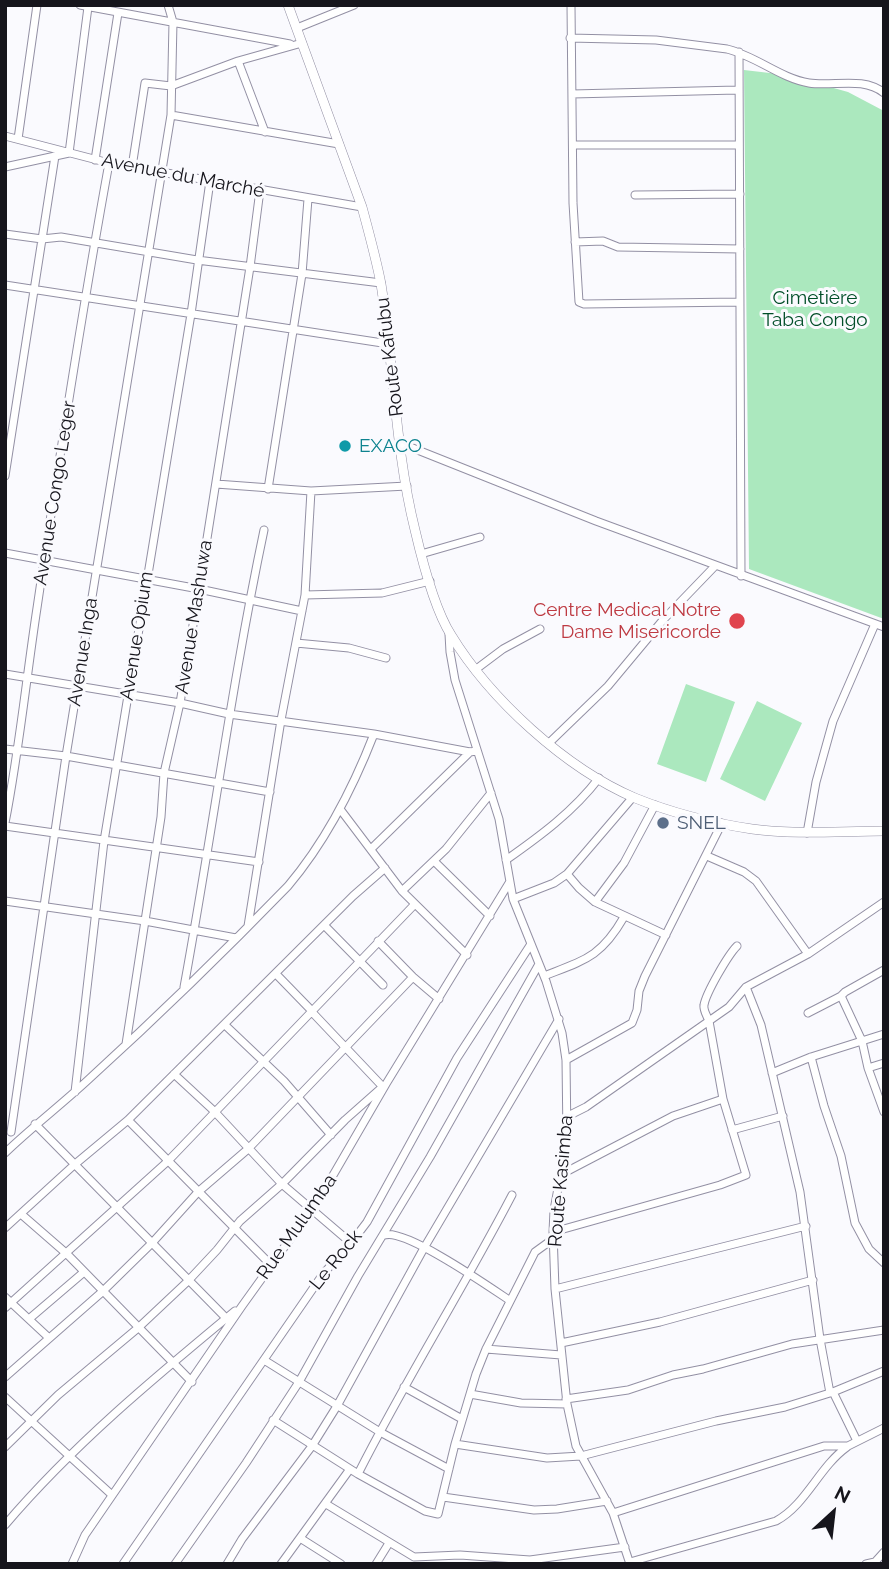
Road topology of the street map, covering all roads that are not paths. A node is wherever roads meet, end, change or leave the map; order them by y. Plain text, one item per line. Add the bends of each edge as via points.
1 (37, 5) edge
2 (168, 5) edge
3 (288, 5) edge
4 (570, 5) edge
5 (84, 6) edge
6 (351, 6) edge
7 (118, 13) junction
8 (173, 22) junction
9 (297, 28) junction
10 (570, 38) junction
11 (298, 44) junction
12 (739, 52) junction
13 (238, 61) junction
14 (171, 86) junction
15 (737, 90) junction
16 (884, 93) edge
17 (572, 94) junction
18 (171, 115) junction
19 (265, 132) junction
20 (5, 136) edge
21 (18, 139) junction
22 (339, 144) junction
23 (573, 145) junction
24 (738, 145) junction
25 (69, 153) junction
26 (55, 156) junction
27 (95, 160) junction
28 (109, 163) junction
29 (5, 167) edge
30 (132, 167) junction
31 (161, 173) junction
32 (210, 181) junction
33 (260, 190) junction
34 (740, 194) junction
35 (635, 195) dead end
36 (308, 199) junction
37 (362, 207) junction
38 (5, 234) edge
39 (42, 239) junction
40 (575, 242) junction
41 (94, 243) junction
42 (740, 249) junction
43 (148, 252) junction
44 (197, 260) junction
45 (250, 267) junction
46 (302, 274) junction
47 (381, 283) junction
48 (5, 285) edge
49 (35, 290) junction
50 (86, 298) junction
51 (740, 302) junction
52 (138, 306) junction
53 (191, 314) junction
54 (240, 321) junction
55 (292, 330) junction
56 (389, 344) junction
57 (400, 443) junction
58 (417, 450) junction
59 (403, 461) junction
60 (5, 476) edge
61 (216, 484) junction
62 (407, 486) junction
63 (268, 489) junction
64 (311, 491) junction
65 (264, 530) dead end
66 (480, 537) dead end
67 (5, 553) edge
68 (421, 554) junction
69 (44, 559) junction
70 (715, 566) junction
71 (95, 570) junction
72 (741, 576) junction
73 (145, 581) junction
74 (430, 581) junction
75 (199, 589) junction
76 (305, 595) junction
77 (249, 600) junction
78 (302, 611) junction
79 (875, 624) junction
80 (884, 627) edge
81 (540, 629) dead end
82 (449, 634) junction
83 (296, 643) junction
84 (386, 658) dead end
85 (475, 670) junction
86 (5, 674) edge
87 (26, 676) junction
88 (79, 686) junction
89 (129, 694) junction
90 (180, 703) junction
91 (229, 714) junction
92 (281, 720) junction
93 (374, 734) junction
94 (549, 743) junction
95 (5, 749) edge
96 (19, 750) junction
97 (473, 751) junction
98 (66, 756) junction
99 (116, 764) junction
100 (164, 774) junction
101 (599, 778) junction
102 (219, 784) junction
103 (271, 792) junction
104 (491, 793) junction
105 (633, 797) junction
106 (655, 805) junction
107 (340, 808) junction
108 (722, 823) junction
109 (5, 825) edge
110 (884, 831) edge
111 (55, 833) junction
112 (807, 833) junction
113 (104, 841) junction
114 (372, 848) junction
115 (157, 849) junction
116 (208, 855) junction
117 (707, 856) junction
118 (506, 860) junction
119 (434, 861) junction
120 (259, 862) junction
121 (385, 868) junction
122 (567, 874) junction
123 (510, 882) junction
124 (402, 891) junction
125 (513, 899) junction
126 (5, 901) edge
127 (595, 902) junction
128 (884, 902) edge
129 (415, 904) junction
130 (42, 906) junction
131 (95, 914) junction
132 (490, 916) junction
133 (624, 917) junction
134 (145, 921) junction
135 (325, 926) junction
136 (248, 927) junction
137 (195, 929) junction
138 (666, 936) junction
139 (236, 938) junction
140 (378, 941) junction
141 (531, 944) junction
142 (737, 946) dead end
143 (808, 954) junction
144 (467, 955) junction
145 (360, 960) junction
146 (539, 964) junction
147 (884, 970) edge
148 (276, 974) junction
149 (544, 976) junction
150 (413, 977) junction
151 (383, 985) dead end
152 (746, 987) junction
153 (184, 988) junction
154 (841, 996) junction
155 (439, 999) junction
156 (311, 1011) junction
157 (808, 1013) dead end
158 (559, 1019) junction
159 (709, 1021) junction
160 (225, 1025) junction
161 (884, 1034) edge
162 (862, 1041) junction
163 (126, 1044) junction
164 (345, 1048) junction
165 (811, 1057) junction
166 (566, 1060) junction
167 (261, 1062) junction
168 (884, 1063) edge
169 (868, 1068) junction
170 (772, 1073) junction
171 (174, 1074) junction
172 (384, 1085) junction
173 (75, 1092) junction
174 (297, 1098) junction
175 (723, 1099) junction
176 (214, 1111) junction
177 (884, 1112) edge
178 (568, 1116) junction
179 (783, 1116) junction
180 (128, 1120) junction
181 (35, 1124) junction
182 (732, 1130) junction
183 (8, 1132) edge
184 (26, 1133) junction
185 (331, 1135) junction
186 (248, 1149) junction
187 (5, 1153) edge
188 (168, 1161) junction
189 (74, 1165) junction
190 (561, 1175) junction
191 (282, 1184) junction
192 (198, 1192) junction
193 (512, 1195) dead end
194 (115, 1207) junction
195 (310, 1211) junction
196 (21, 1214) junction
197 (806, 1226) junction
198 (5, 1228) edge
199 (233, 1229) junction
200 (384, 1235) junction
201 (553, 1236) junction
202 (152, 1243) junction
203 (351, 1243) junction
204 (424, 1248) junction
205 (66, 1254) junction
206 (884, 1263) edge
207 (271, 1265) junction
208 (84, 1272) junction
209 (470, 1274) junction
210 (813, 1280) junction
211 (188, 1281) junction
212 (555, 1289) junction
213 (102, 1292) junction
214 (509, 1300) junction
215 (7, 1302) edge
216 (242, 1306) junction
217 (226, 1318) junction
218 (29, 1319) junction
219 (138, 1328) junction
220 (884, 1330) edge
221 (48, 1337) junction
222 (820, 1339) junction
223 (561, 1343) junction
224 (486, 1349) junction
225 (561, 1355) junction
226 (264, 1360) junction
227 (172, 1364) junction
228 (884, 1371) edge
229 (5, 1377) edge
230 (192, 1382) junction
231 (299, 1382) junction
232 (404, 1387) junction
233 (831, 1393) junction
234 (470, 1394) junction
235 (5, 1397) edge
236 (566, 1401) junction
237 (337, 1406) junction
238 (462, 1419) junction
239 (273, 1420) junction
240 (30, 1421) junction
241 (884, 1428) edge
242 (380, 1432) junction
243 (857, 1441) junction
244 (455, 1444) junction
245 (312, 1446) junction
246 (848, 1446) junction
247 (5, 1447) edge
248 (68, 1456) junction
249 (581, 1456) junction
250 (350, 1469) junction
251 (449, 1469) junction
252 (358, 1475) junction
253 (112, 1495) junction
254 (443, 1497) junction
255 (607, 1501) junction
256 (326, 1504) junction
257 (613, 1513) junction
258 (5, 1525) edge
259 (300, 1538) junction
260 (389, 1543) junction
261 (625, 1547) junction
262 (884, 1552) edge
263 (630, 1563) edge
264 (72, 1564) edge
265 (123, 1564) edge
266 (175, 1564) edge
267 (226, 1564) edge
268 (281, 1564) edge
269 (341, 1564) edge
270 (376, 1564) edge
271 (866, 1564) edge

1 - 21 street
2 - 8 street, Avenue Inga
3 - 9 main road, Route Kafubu
4 - 10 street
5 - 7 street
5 - 25 street
6 - 9 street
7 - 8 street
7 - 27 street
8 - 11 street
8 - 14 street, Avenue Inga
9 - 11 main road, Route Kafubu
10 - 12 street via 656,40
10 - 17 street
11 - 13 street
11 - 22 main road, Route Kafubu
12 - 15 street
12 - 16 street via 799,81 868,84
13 - 14 street
13 - 19 street
14 - 18 street, Avenue Inga
14 - 30 street via 143,86
15 - 17 street
15 - 24 street
17 - 23 street
18 - 19 street
18 - 31 street, Avenue Inga
19 - 22 street
20 - 21 street, Avenue du Marché
21 - 25 street, Avenue du Marché
22 - 37 main road, Route Kafubu
23 - 24 street
23 - 40 street
24 - 34 street
25 - 26 street
25 - 27 street, Avenue du Marché
26 - 29 street
26 - 39 street
27 - 28 street, Avenue du Marché
28 - 30 street, Avenue du Marché
28 - 41 street, Avenue Congo Leger
30 - 31 street, Avenue du Marché
31 - 32 street, Avenue du Marché
31 - 43 street, Avenue Inga
32 - 33 street, Avenue du Marché
32 - 44 street, Avenue Opium
33 - 36 street, Avenue du Marché
33 - 45 street, Avenue Mashuwa
34 - 35 street
34 - 42 street
36 - 37 street, Avenue du Marché
36 - 46 street
37 - 47 main road, Route Kafubu
38 - 39 street
39 - 41 street
39 - 49 street
40 - 42 street
40 - 51 street via 582,304
41 - 43 street
41 - 50 street, Avenue Congo Leger
42 - 51 street
43 - 44 street
43 - 52 street, Avenue Inga
44 - 45 street
44 - 53 street, Avenue Opium
45 - 46 street
45 - 54 street, Avenue Mashuwa
46 - 47 street
46 - 55 street
47 - 56 main road, Route Kafubu
48 - 49 street
49 - 50 street
49 - 60 street
50 - 52 street
50 - 69 street, Avenue Congo Leger
51 - 72 street
52 - 53 street
52 - 71 street, Avenue Inga
53 - 54 street
53 - 73 street, Avenue Opium
54 - 55 street
54 - 61 street, Avenue Mashuwa
55 - 56 street
55 - 63 street
56 - 57 main road, Route Kafubu
57 - 58 street
57 - 59 main road, Route Kafubu
58 - 59 street
58 - 70 street
59 - 62 main road, Route Kafubu
61 - 63 street
61 - 75 street, Avenue Mashuwa
62 - 64 street
62 - 68 main road, Route Kafubu
63 - 64 street
64 - 76 street
65 - 77 street
66 - 68 street
67 - 69 street
68 - 74 main road, Route Kafubu
69 - 71 street
69 - 87 street, Avenue Congo Leger
70 - 72 street
70 - 94 street via 608,686
71 - 73 street
71 - 88 street, Avenue Inga
72 - 79 street
73 - 75 street
73 - 89 street, Avenue Opium
74 - 76 street via 382,593
74 - 82 main road, Route Kafubu
75 - 77 street
75 - 90 street, Avenue Mashuwa
76 - 78 street
77 - 78 street
77 - 91 street
78 - 83 street
79 - 80 street
79 - 112 street via 833,720
81 - 85 street
82 - 85 main road, Route Kafubu
82 - 97 street, Route Kasimba
83 - 84 street via 349,648
83 - 92 street
85 - 94 main road, Route Kafubu
86 - 87 street
87 - 88 street
87 - 96 street, Avenue Congo Leger
88 - 89 street
88 - 98 street, Avenue Inga
89 - 90 street
89 - 99 street, Avenue Opium
90 - 91 street
90 - 100 street, Avenue Mashuwa
91 - 92 street
91 - 102 street
92 - 93 street
92 - 103 street
93 - 97 street
93 - 107 street
94 - 101 main road, Route Kafubu
95 - 96 street
96 - 98 street
96 - 109 street, Avenue Congo Leger
97 - 104 street, Route Kasimba
97 - 114 street
98 - 99 street
98 - 111 street, Avenue Inga
99 - 100 street
99 - 113 street, Avenue Opium
100 - 102 street
100 - 115 street, Avenue Mashuwa
101 - 105 main road, Route Kafubu
101 - 118 street via 563,817
102 - 103 street
102 - 116 street
103 - 120 street
104 - 118 street, Route Kasimba
104 - 119 street
105 - 106 main road, Route Kafubu
105 - 122 street
106 - 108 main road, Route Kafubu
106 - 127 street via 624,863
107 - 114 street
107 - 136 street via 302,869
108 - 112 main road, Route Kafubu
108 - 117 street
109 - 111 street
110 - 112 main road, Route Kafubu
111 - 113 street
111 - 130 street, Avenue Inga
113 - 115 street
113 - 131 street, Avenue Opium
114 - 121 street
115 - 116 street
115 - 134 street, Avenue Mashuwa
116 - 120 street
116 - 137 street
117 - 138 street
117 - 143 street via 756,881
118 - 123 street, Route Kasimba
119 - 124 street
119 - 132 street
120 - 136 street
121 - 124 street
121 - 135 street
122 - 125 street
122 - 127 street
123 - 125 street, Route Kasimba
123 - 132 street, Rue Mulumba
124 - 129 street
125 - 141 street, Route Kasimba
126 - 130 street
127 - 133 street
128 - 143 street
129 - 140 street
129 - 144 street
130 - 131 street
130 - 183 street, Avenue Inga
131 - 134 street
131 - 173 street, Avenue Opium
132 - 144 street, Rue Mulumba
133 - 138 street
133 - 149 street via 596,954
134 - 137 street
134 - 163 street, Avenue Mashuwa
135 - 145 street
135 - 148 street
136 - 139 street
137 - 139 street
137 - 153 street
138 - 166 street via 642,984 632,1023
139 - 153 street
140 - 145 street
140 - 150 street
141 - 146 street, Route Kasimba
141 - 203 street, Le Rock via 457,1058
142 - 159 street via 706,1000
143 - 152 street
144 - 155 street, Rue Mulumba
145 - 151 street
145 - 156 street
146 - 149 street, Route Kasimba
146 - 200 street
147 - 154 street
148 - 156 street
148 - 160 street
149 - 158 street, Route Kasimba
150 - 155 street
150 - 164 street
152 - 159 street
152 - 170 street
153 - 163 street
154 - 157 street
154 - 162 street
155 - 172 street, Rue Mulumba
156 - 164 street
156 - 167 street
158 - 166 street, Route Kasimba
158 - 204 street
159 - 175 street
159 - 178 street
160 - 167 street
160 - 171 street
161 - 162 street
162 - 165 street
162 - 169 street
163 - 173 street
164 - 172 street
164 - 174 street
165 - 170 street
165 - 206 street via 841,1156 855,1223 869,1250
166 - 178 street, Route Kasimba
167 - 174 street
167 - 176 street
168 - 169 street
169 - 177 street
170 - 179 street
171 - 176 street
171 - 180 street
172 - 185 street
172 - 195 street, Rue Mulumba
173 - 181 street
174 - 185 street
174 - 186 street
175 - 182 street
175 - 190 street via 673,1116
176 - 186 street
176 - 188 street
178 - 190 street, Route Kasimba
179 - 182 street
179 - 197 street
180 - 188 street
180 - 189 street
181 - 184 street
181 - 189 street
182 - 201 street via 746,1175
183 - 184 street
184 - 187 street
185 - 191 street
186 - 191 street
186 - 192 street
188 - 192 street
188 - 194 street
189 - 194 street
189 - 196 street
190 - 201 street, Route Kasimba
191 - 195 street
191 - 199 street
192 - 199 street
192 - 202 street
193 - 209 street
194 - 202 street
194 - 205 street
195 - 203 street
195 - 207 street, Rue Mulumba
196 - 198 street
196 - 205 street
197 - 210 street
197 - 212 street
199 - 207 street
199 - 211 street
200 - 204 street
200 - 231 street
201 - 212 street, Route Kasimba
201 - 214 street via 535,1252
202 - 211 street
202 - 213 street
203 - 226 street, Le Rock via 323,1274
204 - 209 street
204 - 237 street
205 - 208 street
205 - 215 street
207 - 216 street, Rue Mulumba
208 - 213 street
208 - 218 street
209 - 214 street
209 - 232 street
210 - 222 street
210 - 223 street via 660,1322
211 - 217 street
211 - 219 street
212 - 223 street, Route Kasimba
213 - 219 street
213 - 221 street
214 - 224 street
215 - 218 street
216 - 217 street
216 - 230 street, Rue Mulumba
217 - 227 street
218 - 221 street
219 - 227 street
219 - 240 street
220 - 222 street
221 - 229 street
222 - 233 street
222 - 236 street via 628,1390
223 - 225 street, Route Kasimba
224 - 225 street
224 - 234 street
225 - 236 street, Route Kasimba
226 - 231 street
226 - 265 street, Le Rock
227 - 230 street
227 - 248 street
228 - 233 street
230 - 253 street, Rue Mulumba
231 - 237 street
231 - 239 street
232 - 238 street
232 - 242 street
233 - 243 street
233 - 249 street
234 - 236 street via 521,1403
234 - 238 street
235 - 240 street
236 - 249 street, Route Kasimba
237 - 242 street
237 - 245 street
238 - 244 street
239 - 245 street
239 - 266 street
240 - 247 street
240 - 248 street
241 - 243 street
242 - 251 street
242 - 252 street
243 - 246 street
244 - 249 street via 547,1458
244 - 251 street
245 - 250 street
245 - 267 street
246 - 257 street via 824,1446
246 - 263 street via 776,1521
248 - 253 street
248 - 258 street
249 - 255 street, Route Kasimba
250 - 252 street
250 - 256 street
251 - 254 street
252 - 254 street via 431,1514 438,1514
253 - 264 street, Rue Mulumba
254 - 255 street via 534,1510
255 - 257 street, Route Kasimba
256 - 259 street
256 - 260 street
257 - 261 street, Route Kasimba
259 - 268 street
259 - 269 street
260 - 261 street via 414,1557 508,1560
260 - 270 street
261 - 263 street, Route Kasimba
262 - 271 street

